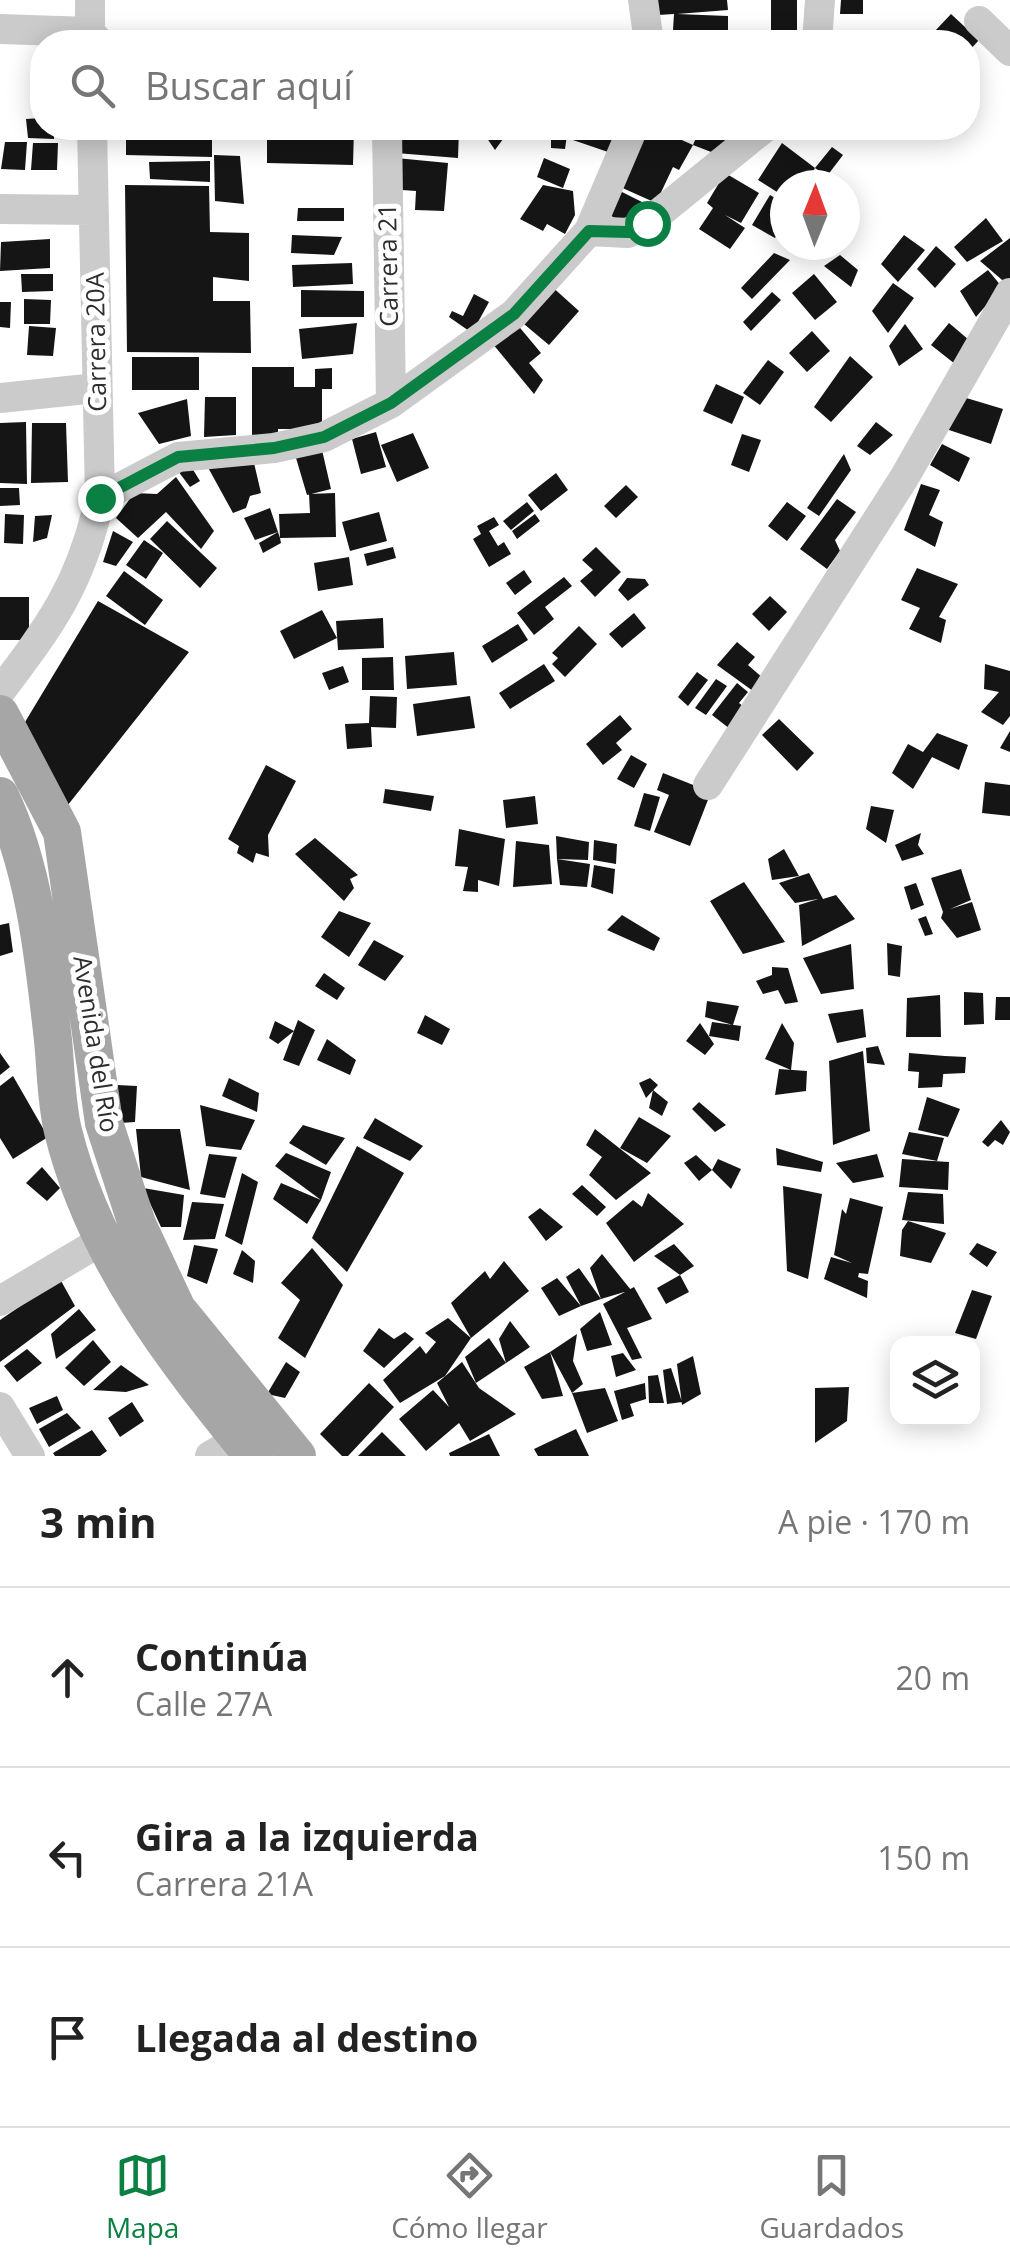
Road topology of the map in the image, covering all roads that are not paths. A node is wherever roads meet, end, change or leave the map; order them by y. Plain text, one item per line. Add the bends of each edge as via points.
1 (90, 0) edge
2 (643, 0) edge
3 (820, 0) edge
4 (978, 21) dead end
5 (0, 29) edge
6 (92, 30) edge
7 (647, 30) edge
8 (818, 30) edge
9 (30, 32) edge
10 (1010, 52) edge
11 (92, 140) edge
12 (388, 140) edge
13 (629, 140) edge
14 (749, 140) edge
15 (0, 209) edge
16 (93, 210) junction
17 (589, 231) junction
18 (1010, 294) edge
19 (96, 388) junction
20 (0, 398) edge
21 (391, 403) junction
22 (100, 498) junction
23 (0, 692) edge
24 (0, 714) edge
25 (708, 785) dead end
26 (1, 800) edge
27 (101, 1241) junction
28 (0, 1301) edge
29 (0, 1407) edge
30 (234, 1450) edge
31 (30, 1456) edge
32 (297, 1456) edge

1 - 6 street
2 - 7 street
3 - 8 street
4 - 10 street
5 - 9 street
11 - 16 street, Carrera 20A
12 - 21 street, Carrera 21
13 - 17 street
14 - 17 street via 647,223 628,232
15 - 16 street
16 - 19 street, Carrera 20A
17 - 21 street via 514,314
18 - 25 street via 904,478
19 - 20 street
19 - 22 street, Carrera 20A
21 - 22 street via 324,437 178,457
22 - 23 street, Carrera 20A via 88,554 60,613
24 - 32 main road, Avenida del Río via 62,832 104,1123 137,1224 178,1309
26 - 27 main road, Avenida del Río via 18,843 45,971 63,1130
27 - 28 street
27 - 30 main road, Avenida del Río
29 - 31 street

